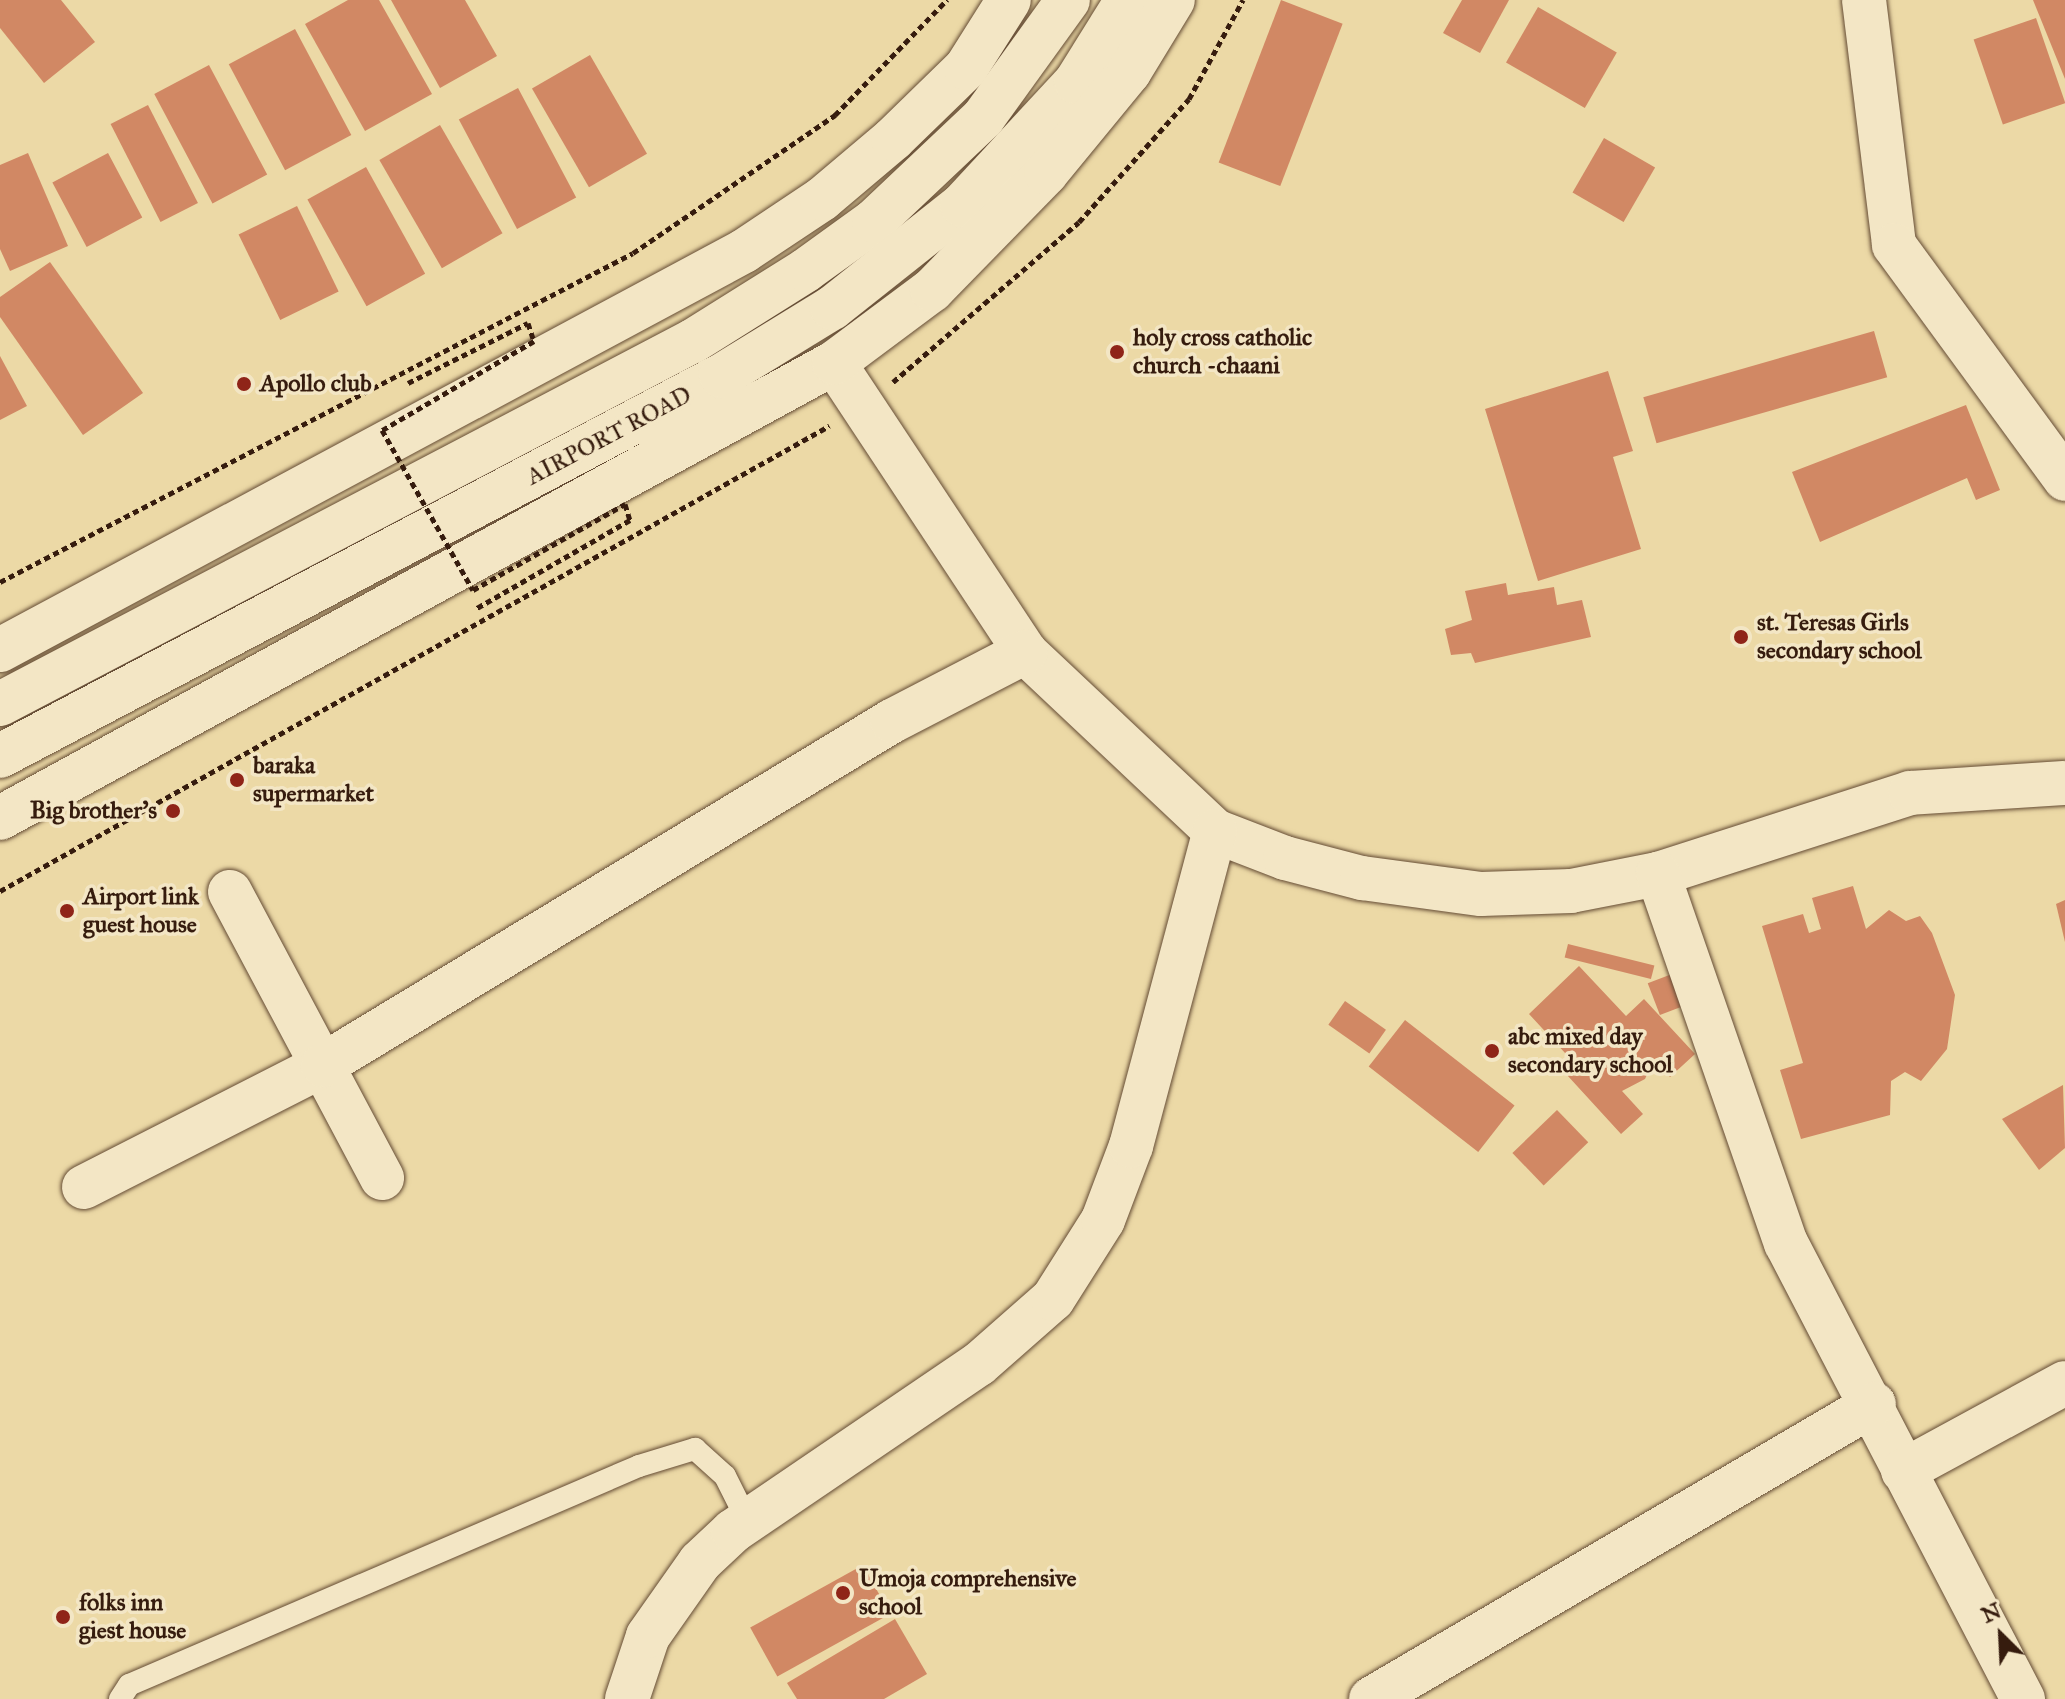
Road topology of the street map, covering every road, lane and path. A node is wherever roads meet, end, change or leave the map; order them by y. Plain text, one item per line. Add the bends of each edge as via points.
1 (947, 0) edge
2 (1009, 0) edge
3 (1068, 0) edge
4 (1127, 0) edge
5 (1173, 0) edge
6 (1864, 0) edge
7 (834, 363) junction
8 (408, 383) dead end
9 (2065, 479) edge
10 (0, 582) edge
11 (477, 608) dead end
12 (0, 650) edge
13 (1025, 652) junction
14 (0, 704) edge
15 (0, 756) edge
16 (2065, 783) edge
17 (0, 818) edge
18 (1215, 831) junction
19 (1658, 874) junction
20 (230, 892) dead end
21 (323, 1065) junction
22 (382, 1178) dead end
23 (84, 1187) dead end
24 (2065, 1383) edge
25 (1874, 1404) junction
26 (1903, 1471) junction
27 (748, 1522) junction
28 (120, 1699) edge
29 (627, 1699) edge
30 (1371, 1699) edge
31 (2023, 1699) edge

1 - 10 path via 835,115 633,253
2 - 12 street via 966,68 893,139 744,251
3 - 14 street, AIRPORT ROAD via 983,118 874,221 806,270 693,341
4 - 15 street, AIRPORT ROAD via 1076,82 962,205 832,308 721,376
5 - 7 street via 1129,72 1046,173 932,290
6 - 9 street via 1894,245
7 - 13 street
7 - 17 street
8 - 11 path, bridge via 528,323 534,341 382,430 473,590 625,504 630,520
13 - 18 street
13 - 21 street via 892,721
16 - 19 street via 1910,793
18 - 19 street via 1362,878 1481,894 1571,891
18 - 27 street via 1131,1146 1103,1220 1053,1299 979,1364
19 - 25 street via 1786,1243
20 - 21 street
21 - 22 street
21 - 23 street
24 - 26 street
25 - 26 street
25 - 30 street
26 - 31 street
27 - 28 lane via 725,1476 695,1449 639,1466 129,1685
27 - 29 street via 700,1562 648,1636

